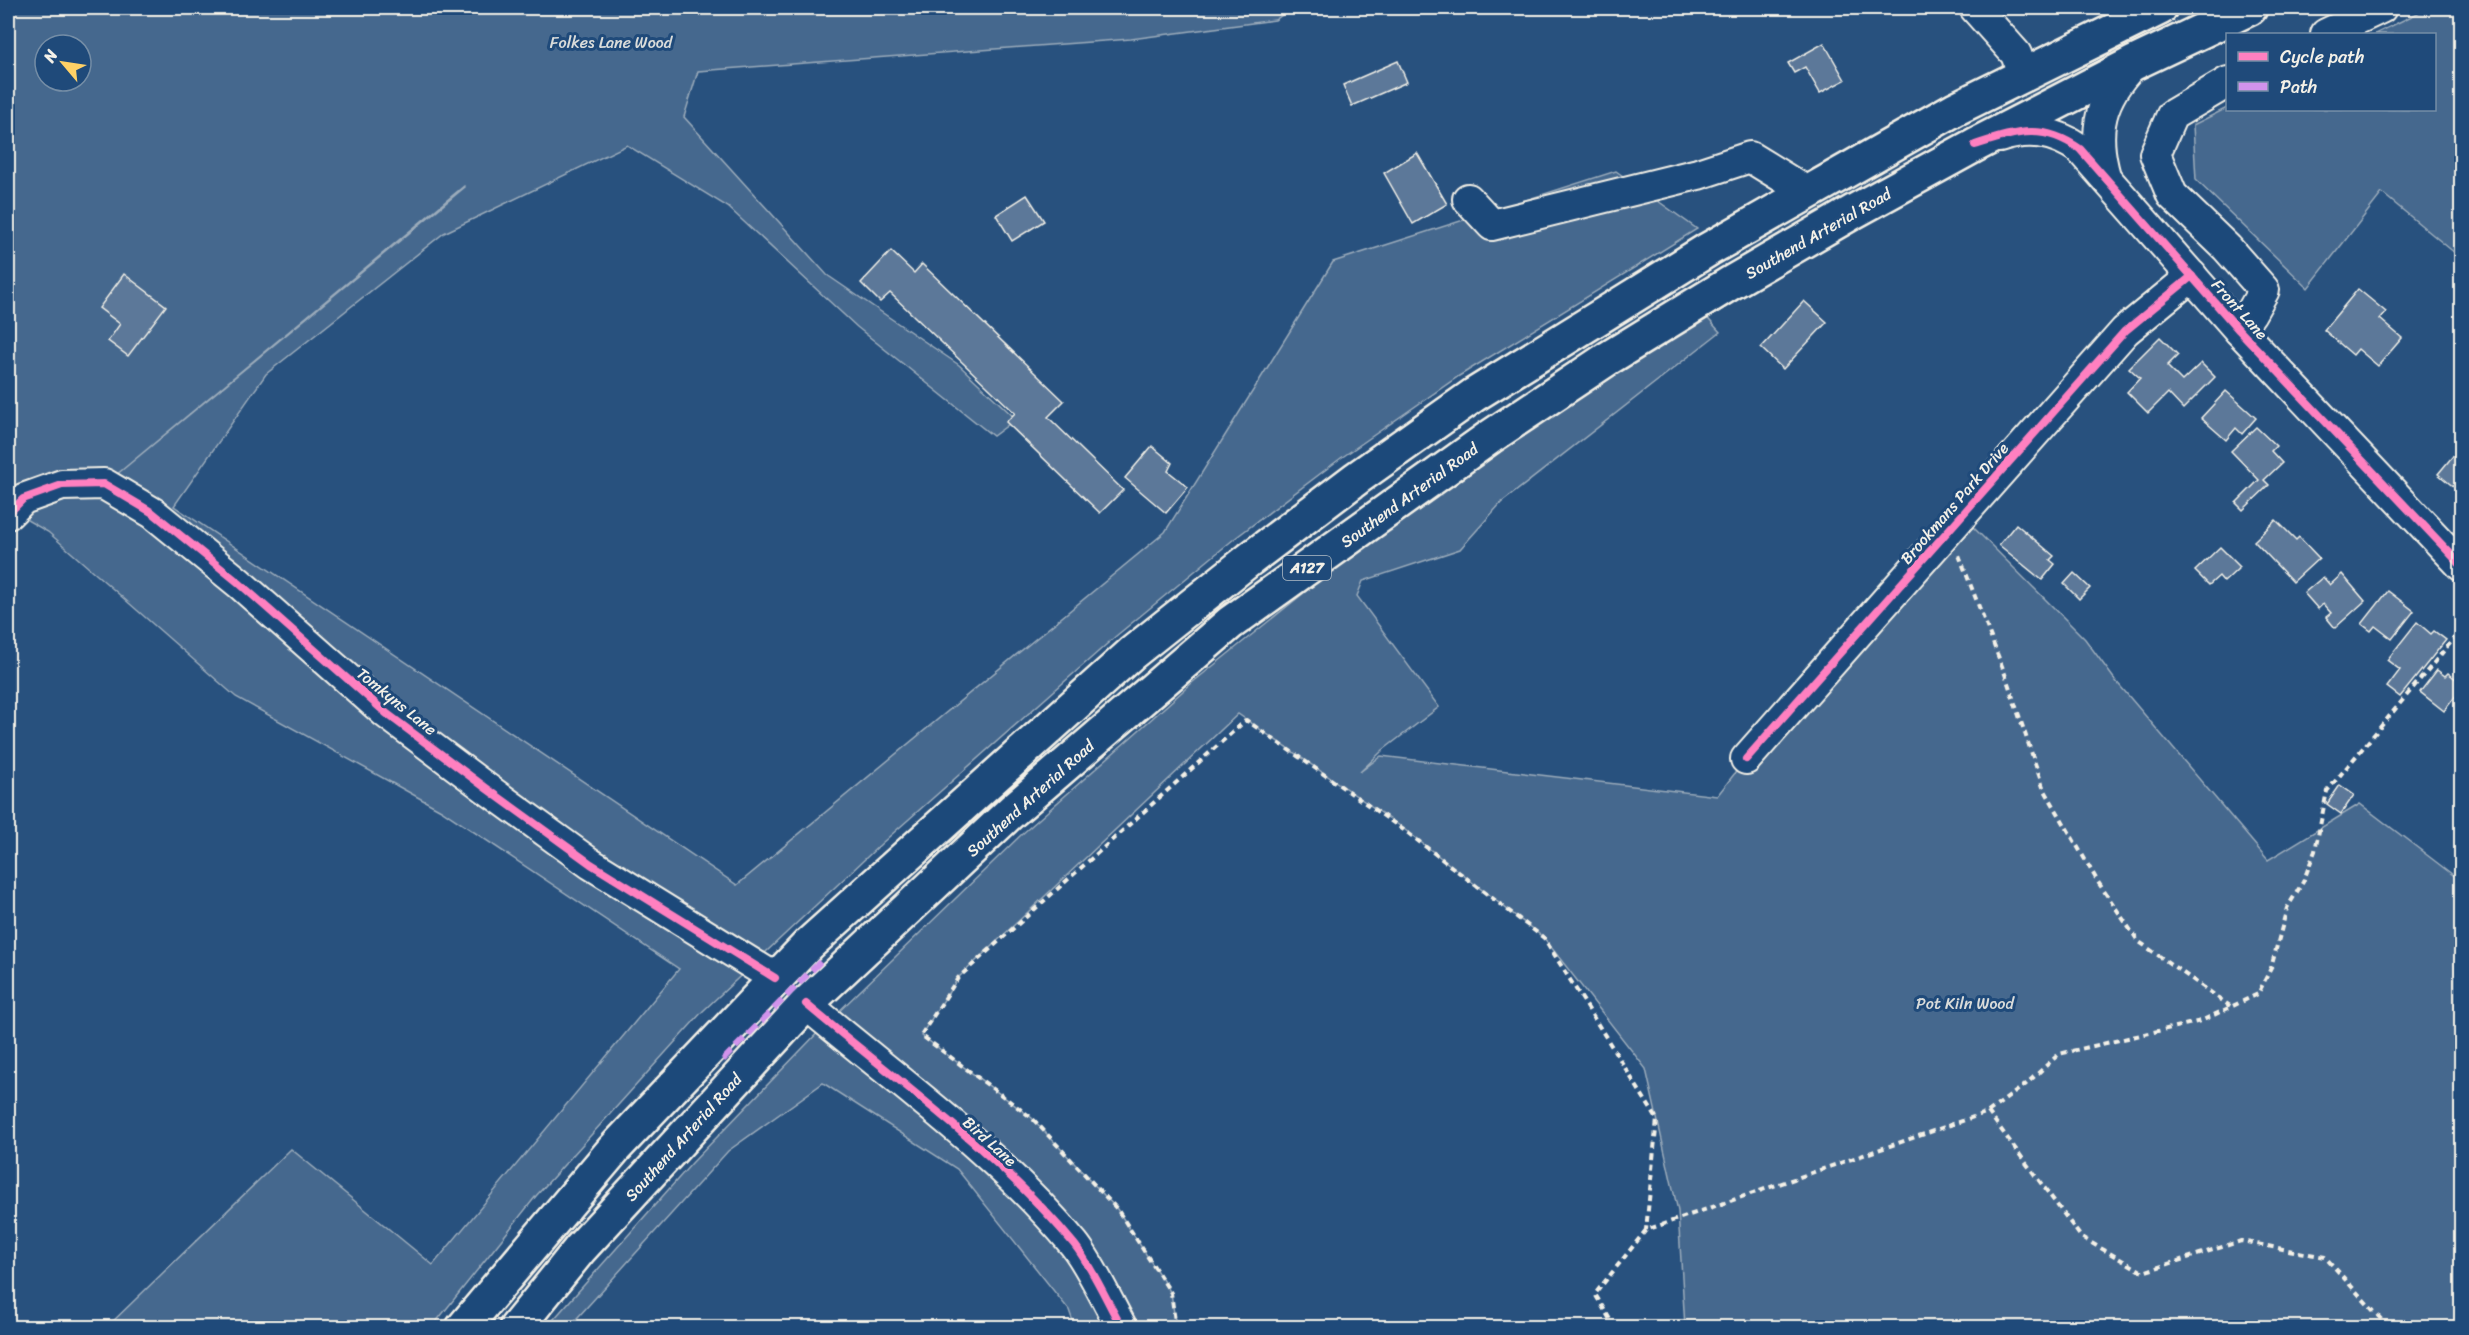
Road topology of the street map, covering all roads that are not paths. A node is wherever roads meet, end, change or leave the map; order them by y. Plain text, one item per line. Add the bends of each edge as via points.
1 (1975, 8) edge
2 (2160, 8) edge
3 (2250, 8) edge
4 (2381, 8) edge
5 (2328, 33) edge
6 (2134, 63) junction
7 (2023, 74) junction
8 (2226, 83) edge
9 (1975, 145) junction
10 (2105, 176) junction
11 (1807, 192) junction
12 (1468, 199) dead end
13 (2192, 276) junction
14 (2239, 330) junction
15 (8, 514) edge
16 (2462, 566) edge
17 (1746, 759) dead end
18 (775, 978) junction
19 (806, 1004) junction
20 (463, 1328) edge
21 (516, 1328) edge
22 (1122, 1328) edge

1 - 7 street via 2016,54
2 - 7 highway, A127
3 - 6 highway, Southend Arterial Road / A127
4 - 5 street
6 - 9 highway, Southend Arterial Road / A127
6 - 10 street, Front Lane via 2119,78 2101,115 2098,135
7 - 11 highway, A127
8 - 14 street via 2172,115 2155,154 2172,195 2264,290
9 - 10 street, Front Lane via 2015,132 2056,135 2074,145
9 - 19 highway, Southend Arterial Road / A127 via 1822,230 1607,359 1230,622 1013,810
10 - 13 street, Front Lane
11 - 12 street via 1750,157 1698,174 1492,225
11 - 18 highway, A127 via 1474,395 1250,558 1132,653
13 - 14 street, Front Lane
13 - 17 street, Brookmans Park Drive via 2125,331
14 - 16 street, Front Lane
15 - 18 street, Tomkyns Lane via 23,499 62,485 104,484 143,507 239,583 386,713 486,788 591,864
18 - 20 highway, A127 via 614,1149
19 - 21 highway, Southend Arterial Road / A127 via 580,1250
19 - 22 street, Bird Lane via 940,1114 1030,1195 1076,1246

